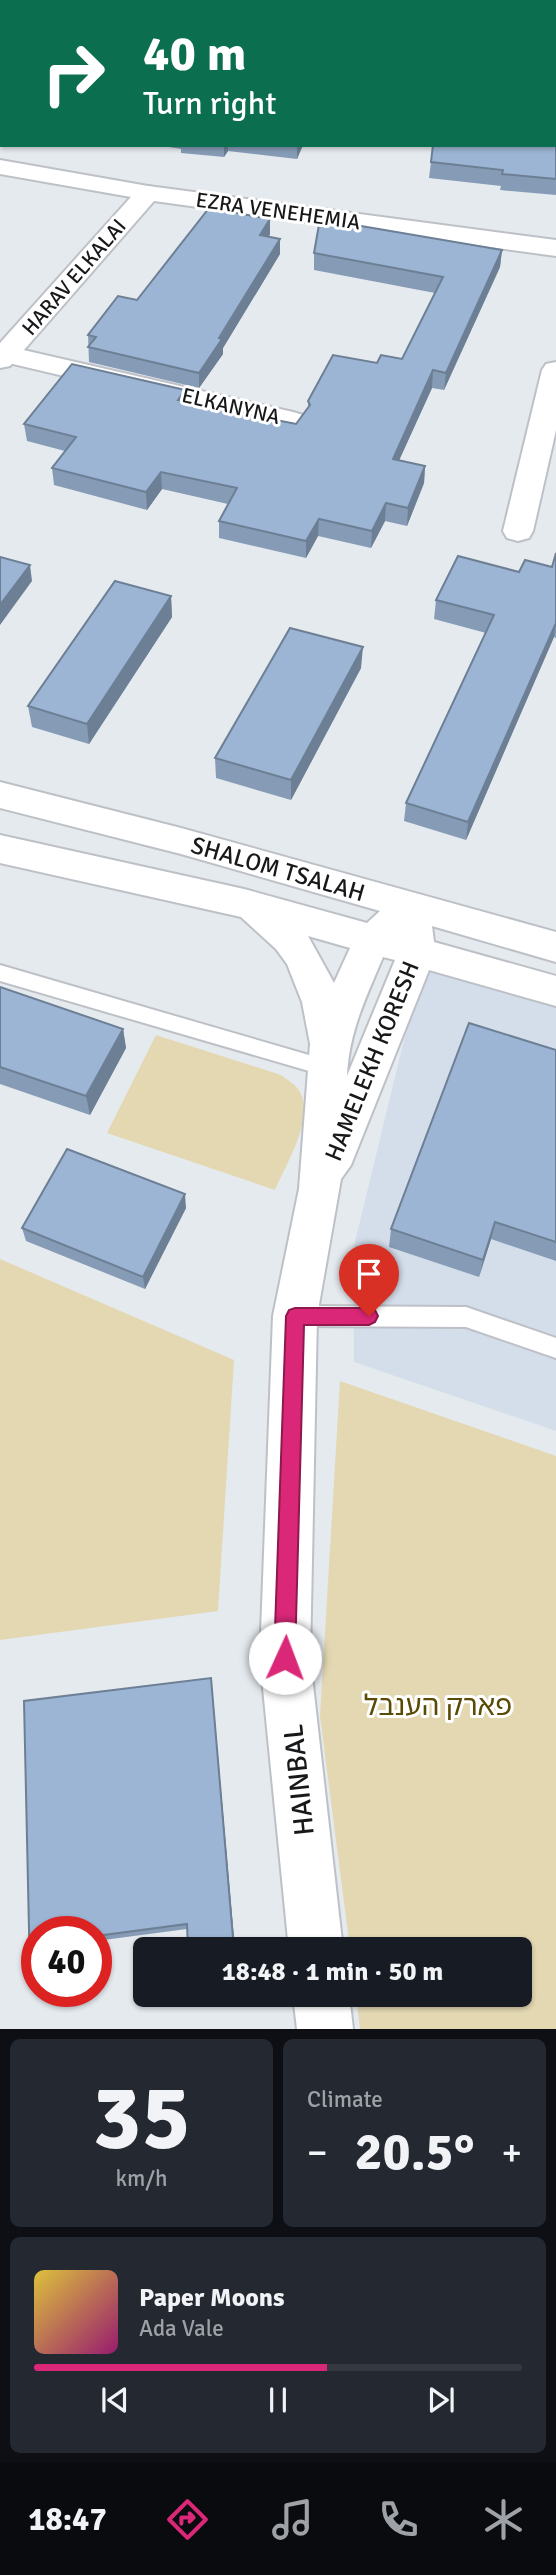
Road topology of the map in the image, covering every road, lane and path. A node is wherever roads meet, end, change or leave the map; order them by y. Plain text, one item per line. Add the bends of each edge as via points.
1 (0, 167) edge
2 (148, 193) junction
3 (556, 248) edge
4 (3, 356) edge
5 (556, 370) edge
6 (293, 421) edge
7 (518, 531) dead end
8 (0, 795) edge
9 (0, 849) edge
10 (244, 903) junction
11 (411, 906) junction
12 (372, 940) junction
13 (556, 947) edge
14 (417, 953) junction
15 (0, 973) edge
16 (556, 991) edge
17 (328, 1057) junction
18 (320, 1189) junction
19 (295, 1316) junction
20 (556, 1348) edge
21 (315, 1937) edge
22 (322, 2007) edge
23 (325, 2029) edge

1 - 2 street, EZRA VENEHEMIA
2 - 3 street, EZRA VENEHEMIA
2 - 4 street, HARAV ELKALAI
4 - 6 street, ELKANYNA
5 - 7 street
8 - 11 street, SHALOM TSALAH
9 - 10 street, SHALOM TSALAH
10 - 12 street, SHALOM TSALAH
10 - 17 street via 282,929 304,956 320,992
11 - 12 street, HAMELEKH KORESH
11 - 13 street, SHALOM TSALAH
11 - 14 street, HAMELEKH KORESH
12 - 14 street, SHALOM TSALAH
12 - 17 street, HAMELEKH KORESH via 338,1017
14 - 16 street, SHALOM TSALAH
14 - 18 street, HAMELEKH KORESH
15 - 17 lane
17 - 18 street, HAMELEKH KORESH
18 - 19 street, HAMELEKH KORESH
19 - 20 lane via 466,1317
19 - 21 street, HAINBAL via 285,1658
22 - 23 street

